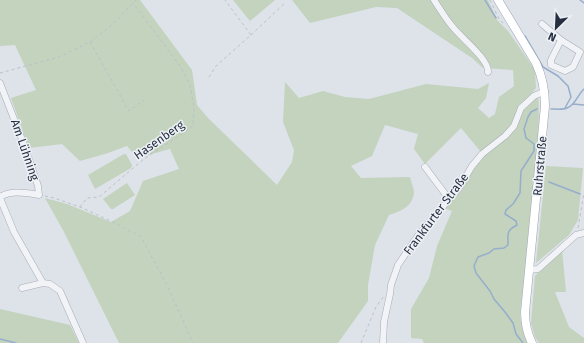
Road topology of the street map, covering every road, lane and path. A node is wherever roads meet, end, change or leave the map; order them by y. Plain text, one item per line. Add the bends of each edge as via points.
1 (136, 0) edge
2 (225, 0) edge
3 (434, 0) edge
4 (490, 0) edge
5 (498, 0) edge
6 (286, 2) dead end
7 (133, 3) junction
8 (542, 24) dead end
9 (504, 25) dead end
10 (251, 35) junction
11 (561, 40) junction
12 (90, 42) junction
13 (551, 66) junction
14 (488, 72) dead end
15 (0, 73) edge
16 (544, 73) junction
17 (209, 77) dead end
18 (0, 83) edge
19 (545, 91) junction
20 (2, 95) edge
21 (144, 100) dead end
22 (425, 167) dead end
23 (584, 193) edge
24 (39, 195) junction
25 (0, 197) edge
26 (449, 199) junction
27 (80, 207) junction
28 (584, 233) edge
29 (576, 235) junction
30 (530, 270) junction
31 (43, 283) junction
32 (22, 288) dead end
33 (383, 296) dead end
34 (83, 343) edge
35 (193, 343) edge
36 (361, 343) edge
37 (382, 343) edge
38 (532, 343) edge

1 - 7 path
2 - 10 path
3 - 14 street via 452,28 480,55
4 - 9 path
5 - 16 main road, Ruhrstraße
6 - 10 path
7 - 12 path via 113,24
7 - 27 path, Hasenberg via 180,66 190,85 194,108 193,126 145,158 99,197 87,198
8 - 11 street
10 - 17 path via 216,66
11 - 13 street via 551,60
11 - 13 street via 580,52 572,67 565,71
12 - 15 path via 59,57
12 - 21 path via 129,111
13 - 16 street
16 - 19 main road, Ruhrstraße
18 - 20 street, Am Lühning
19 - 26 street, Frankfurter Straße via 534,96 521,108 514,126 482,154
19 - 30 main road, Ruhrstraße
20 - 24 street, Am Lühning via 23,142
22 - 26 street
23 - 29 path
24 - 25 street via 10,193
24 - 27 path
25 - 31 street via 14,232
26 - 37 street, Frankfurter Straße via 417,237 398,266 391,285
27 - 35 path via 141,237
28 - 29 street
29 - 30 street via 538,269
30 - 38 main road, Ruhrstraße via 525,322
31 - 32 street
31 - 34 street via 50,284 60,291
33 - 36 path

